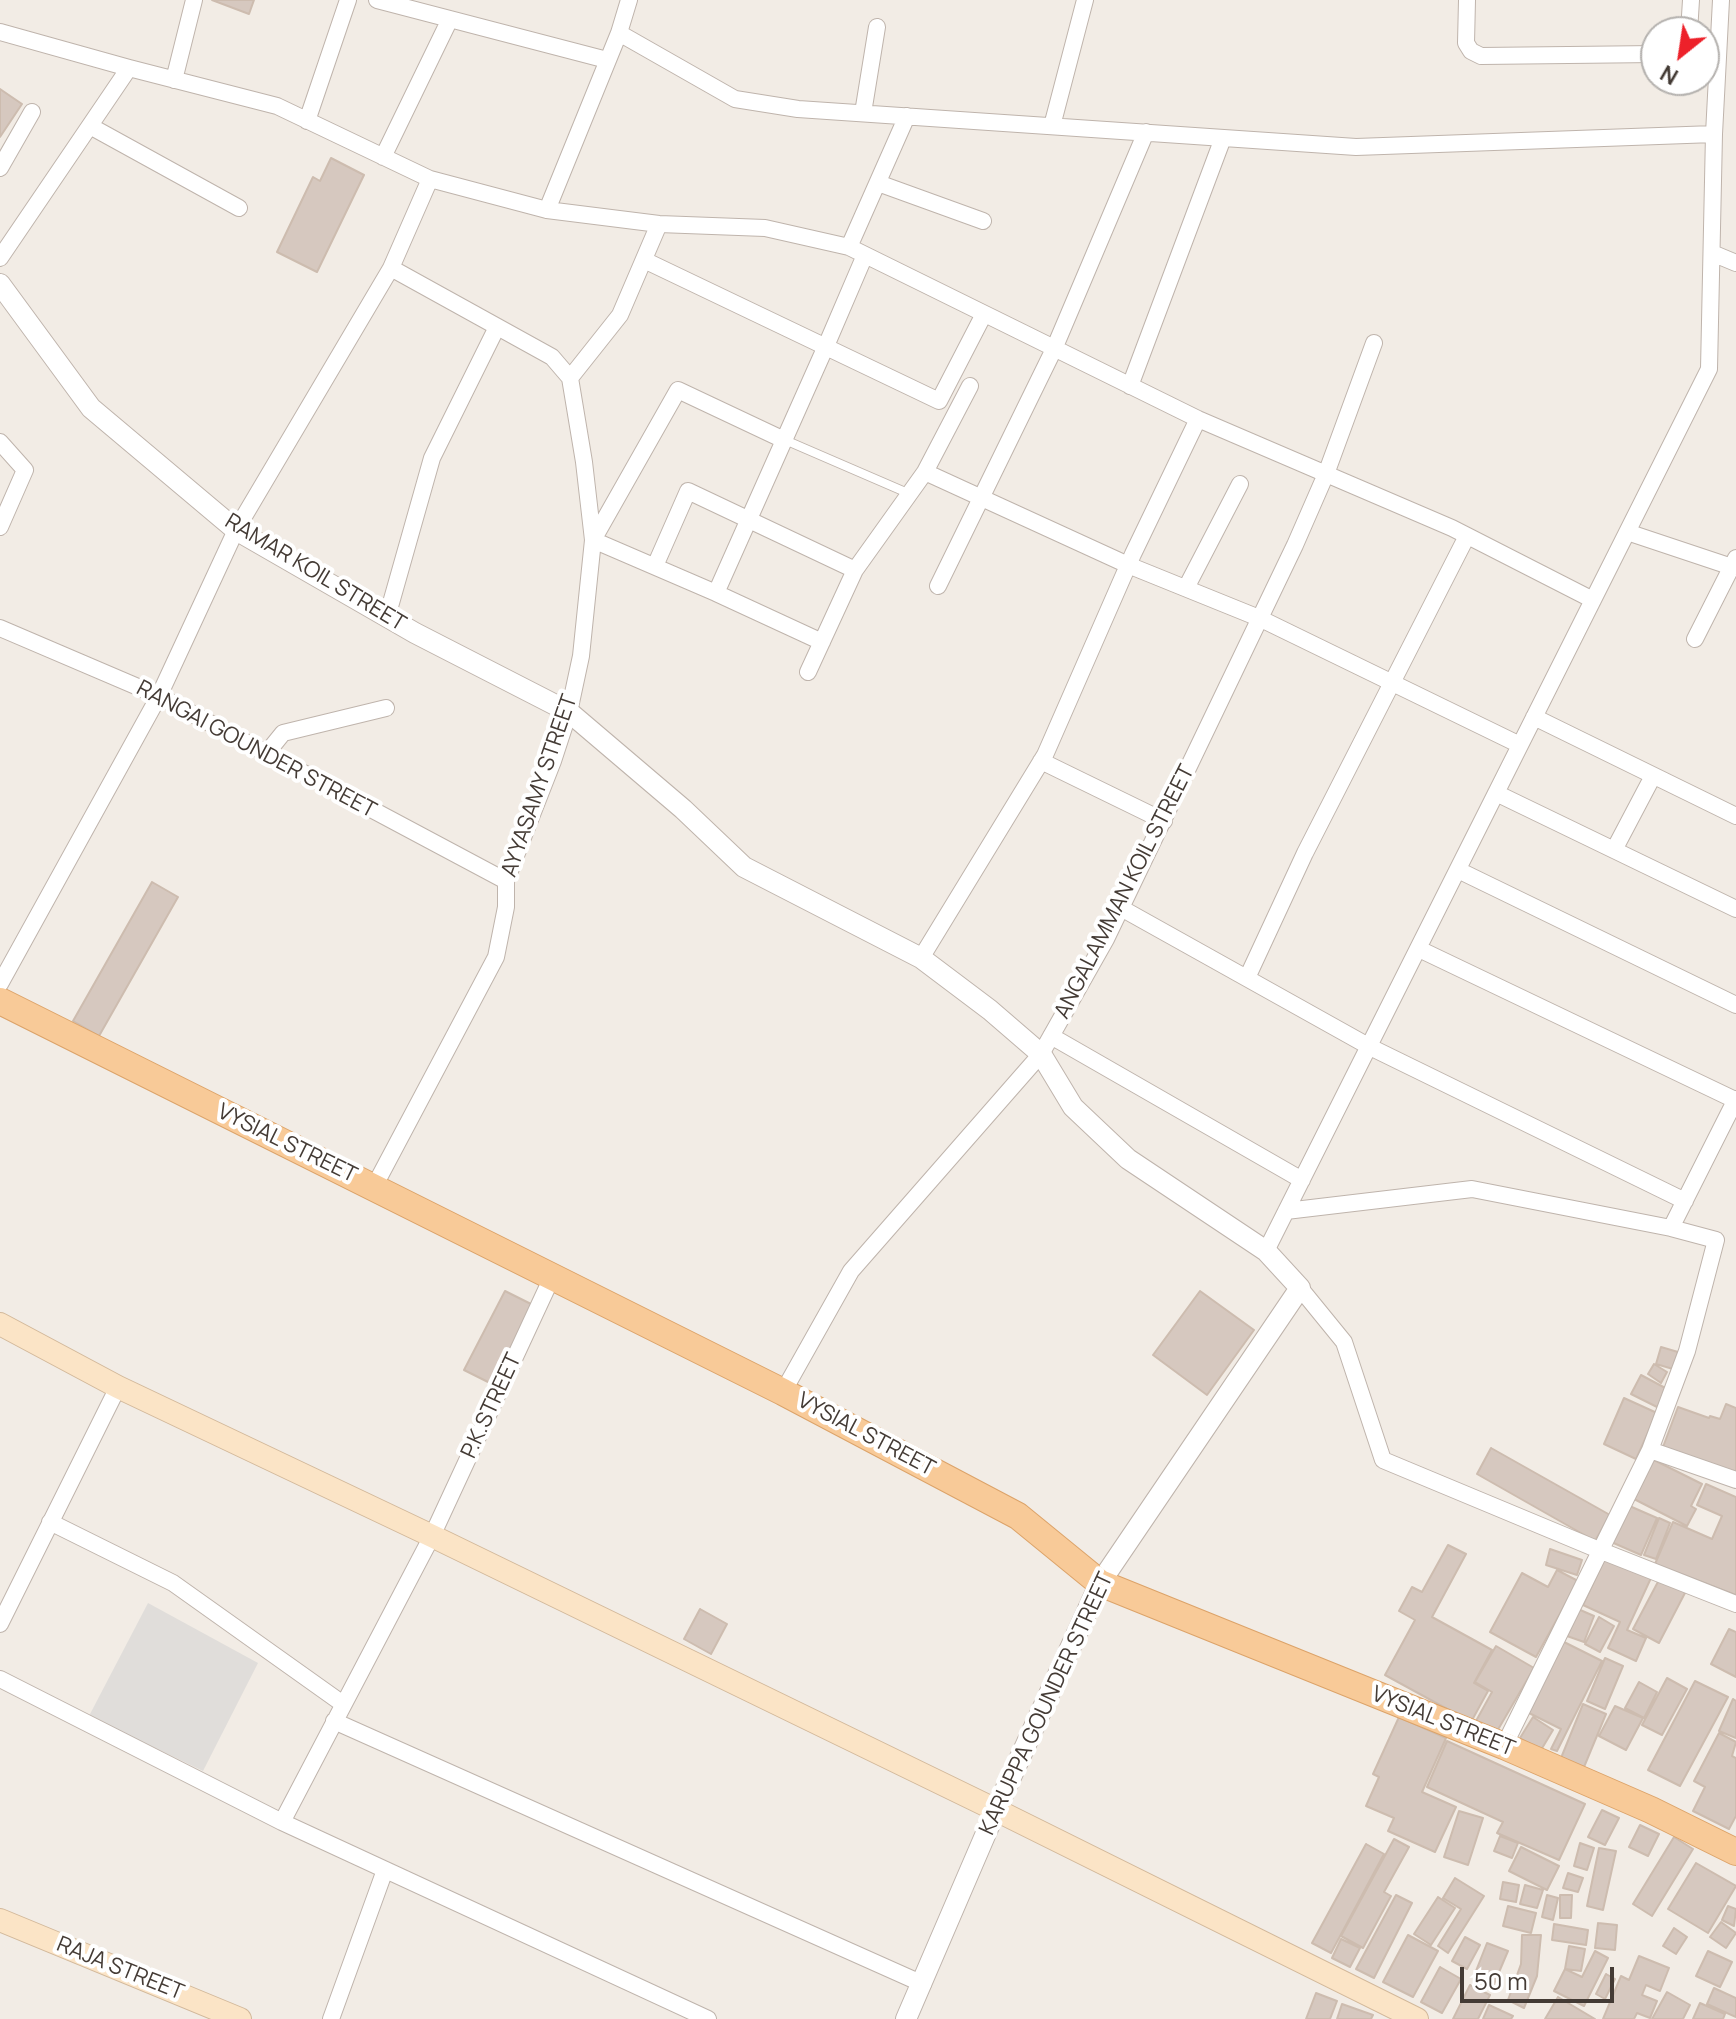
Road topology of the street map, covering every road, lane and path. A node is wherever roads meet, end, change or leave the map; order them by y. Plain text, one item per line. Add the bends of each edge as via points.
1 (194, 0) edge
2 (348, 0) edge
3 (377, 0) edge
4 (629, 0) edge
5 (1085, 0) edge
6 (1467, 0) edge
7 (1721, 0) edge
8 (450, 19) junction
9 (877, 27) dead end
10 (0, 32) edge
11 (619, 33) junction
12 (1640, 54) edge
13 (607, 60) junction
14 (129, 68) junction
15 (174, 80) junction
16 (32, 112) dead end
17 (863, 113) junction
18 (907, 116) junction
19 (307, 121) junction
20 (90, 126) junction
21 (1052, 126) junction
22 (1146, 132) junction
23 (1714, 134) junction
24 (1223, 138) junction
25 (383, 157) junction
26 (0, 168) edge
27 (430, 179) junction
28 (878, 183) junction
29 (239, 208) dead end
30 (547, 210) junction
31 (983, 221) dead end
32 (659, 224) junction
33 (849, 247) junction
34 (1712, 253) junction
35 (865, 255) junction
36 (0, 258) edge
37 (644, 260) junction
38 (1736, 263) edge
39 (391, 268) junction
40 (0, 284) edge
41 (984, 314) junction
42 (497, 327) junction
43 (1374, 343) dead end
44 (826, 346) junction
45 (1054, 349) junction
46 (570, 378) junction
47 (970, 386) dead end
48 (1130, 386) junction
49 (1198, 419) junction
50 (784, 440) junction
51 (0, 442) edge
52 (925, 472) junction
53 (1326, 474) junction
54 (1240, 484) dead end
55 (910, 494) junction
56 (981, 498) junction
57 (749, 519) junction
58 (0, 527) edge
59 (236, 530) junction
60 (1627, 532) junction
61 (1467, 536) junction
62 (593, 540) junction
63 (1735, 563) edge
64 (1128, 565) junction
65 (655, 566) junction
66 (855, 570) junction
67 (938, 586) dead end
68 (1186, 588) junction
69 (716, 593) junction
70 (1593, 600) junction
71 (387, 617) junction
72 (1259, 618) junction
73 (0, 628) edge
74 (1695, 639) dead end
75 (822, 642) junction
76 (808, 672) dead end
77 (1391, 683) junction
78 (159, 696) junction
79 (386, 708) dead end
80 (569, 712) junction
81 (1534, 717) junction
82 (1520, 745) junction
83 (266, 754) junction
84 (1041, 761) junction
85 (1653, 776) junction
86 (1496, 793) junction
87 (1736, 816) edge
88 (1164, 821) junction
89 (1614, 850) junction
90 (1458, 870) junction
91 (506, 881) junction
92 (1121, 908) junction
93 (1736, 909) edge
94 (1419, 949) junction
95 (921, 958) junction
96 (1247, 978) junction
97 (0, 984) edge
98 (0, 1001) edge
99 (1736, 1005) edge
100 (1046, 1045) junction
101 (1370, 1047) junction
102 (1735, 1104) edge
103 (1302, 1180) junction
104 (374, 1187) junction
105 (1685, 1201) junction
106 (1286, 1211) junction
107 (1671, 1228) junction
108 (1266, 1251) junction
109 (553, 1275) junction
110 (1300, 1288) junction
111 (0, 1324) edge
112 (118, 1387) junction
113 (783, 1392) junction
114 (1650, 1450) junction
115 (1736, 1480) edge
116 (50, 1522) junction
117 (432, 1536) junction
118 (1599, 1550) junction
119 (1100, 1583) junction
120 (1736, 1604) edge
121 (0, 1624) edge
122 (0, 1679) edge
123 (343, 1704) junction
124 (334, 1721) junction
125 (1504, 1746) junction
126 (996, 1810) junction
127 (282, 1822) junction
128 (1736, 1852) edge
129 (385, 1870) junction
130 (0, 1920) edge
131 (923, 1984) junction
132 (227, 2016) edge
133 (331, 2019) edge
134 (708, 2019) edge
135 (906, 2019) edge
136 (1417, 2019) edge

1 - 15 street
2 - 19 street
3 - 8 street
4 - 11 street
5 - 21 street
6 - 12 street via 1466,43 1481,56
7 - 23 street
8 - 13 street
8 - 25 street
9 - 17 street
10 - 14 street
11 - 13 street
11 - 17 street via 735,99
13 - 30 street
14 - 15 street
14 - 20 street
15 - 19 street via 277,106
16 - 26 street
17 - 18 street
18 - 21 street
18 - 28 street
19 - 25 street
20 - 29 street
20 - 36 street
21 - 22 street
22 - 24 street
22 - 45 street
23 - 24 street via 1356,147
23 - 34 street
24 - 48 street
25 - 27 street
27 - 30 street
27 - 39 street
28 - 31 street
28 - 33 street
30 - 32 street
32 - 33 street via 765,228
32 - 37 street
33 - 35 street
34 - 38 street
34 - 60 street via 1709,369
35 - 41 street
35 - 44 street
37 - 44 street
37 - 46 street via 620,315
39 - 42 street
39 - 59 street
40 - 59 street, RAMAR KOIL STREET via 91,408
41 - 44 street via 939,401
41 - 45 street
42 - 46 street via 552,357
42 - 71 street via 432,458
43 - 53 street, ANGALAMMAN KOIL STREET
44 - 50 street
45 - 48 street
45 - 56 street
46 - 62 street, AYYASAMY STREET
47 - 52 street
48 - 49 street
49 - 53 street
49 - 64 street
50 - 55 lane
50 - 57 street
50 - 62 street via 678,390
51 - 58 street via 25,470
52 - 55 street
52 - 56 street
53 - 61 street
53 - 72 street, ANGALAMMAN KOIL STREET
54 - 68 street
55 - 66 street
56 - 64 street
56 - 67 street
57 - 65 street via 688,491
57 - 66 street
57 - 69 street
59 - 71 street, RAMAR KOIL STREET
59 - 78 street
60 - 63 street
60 - 70 street
61 - 70 street
61 - 77 street
62 - 65 street
62 - 80 street, AYYASAMY STREET via 581,656
63 - 74 street
64 - 68 street
64 - 84 street
65 - 69 street
66 - 75 street
68 - 72 street
69 - 75 street
70 - 81 street
71 - 80 street, RAMAR KOIL STREET
72 - 77 street
72 - 88 street, ANGALAMMAN KOIL STREET
73 - 78 street, RANGAI GOUNDER STREET
75 - 76 street
77 - 82 street
77 - 96 street
78 - 83 street, RANGAI GOUNDER STREET
78 - 97 street
79 - 83 street via 283,733
80 - 91 street, AYYASAMY STREET
80 - 95 street, RAMAR KOIL STREET via 744,867
81 - 82 street
81 - 85 street
82 - 86 street
83 - 91 street, RANGAI GOUNDER STREET
84 - 88 street
84 - 95 street
85 - 87 street
85 - 89 street
86 - 89 street
86 - 90 street
88 - 92 street, ANGALAMMAN KOIL STREET
89 - 93 street
90 - 94 street
90 - 99 street
91 - 104 street, AYYASAMY STREET via 496,957
92 - 96 street
92 - 100 street, ANGALAMMAN KOIL STREET
94 - 101 street
94 - 102 street
95 - 100 street, RAMAR KOIL STREET
96 - 101 street
98 - 104 main road, VYSIAL STREET
100 - 103 street
100 - 108 street, RAMAR KOIL STREET via 1073,1107 1128,1159
100 - 113 street, ANGALAMMAN KOIL STREET via 851,1271
101 - 103 street
101 - 105 street
102 - 105 street
103 - 106 street
104 - 109 main road, VYSIAL STREET
105 - 107 street
106 - 107 street via 1472,1189
106 - 108 street
107 - 114 street via 1716,1240 1687,1351
108 - 110 street, RAMAR KOIL STREET
109 - 113 main road, VYSIAL STREET
109 - 117 street, P.K.STREET
110 - 118 street via 1344,1342 1383,1460
110 - 119 street, KARUPPA GOUNDER STREET
111 - 112 main road
112 - 116 street
112 - 117 main road
113 - 119 main road, VYSIAL STREET via 1018,1516
114 - 115 street
114 - 118 street
116 - 121 street
116 - 123 street via 173,1583
117 - 123 street, P.K.STREET
117 - 126 main road
118 - 120 street
118 - 125 street
119 - 125 main road, VYSIAL STREET
119 - 126 street, KARUPPA GOUNDER STREET
122 - 127 street
123 - 124 street, P.K.STREET
124 - 127 street, P.K.STREET
124 - 131 street
125 - 128 main road, VYSIAL STREET
126 - 131 street, KARUPPA GOUNDER STREET
126 - 136 main road
127 - 129 street
129 - 133 street
129 - 134 street
130 - 132 main road, RAJA STREET
131 - 135 street, KARUPPA GOUNDER STREET

